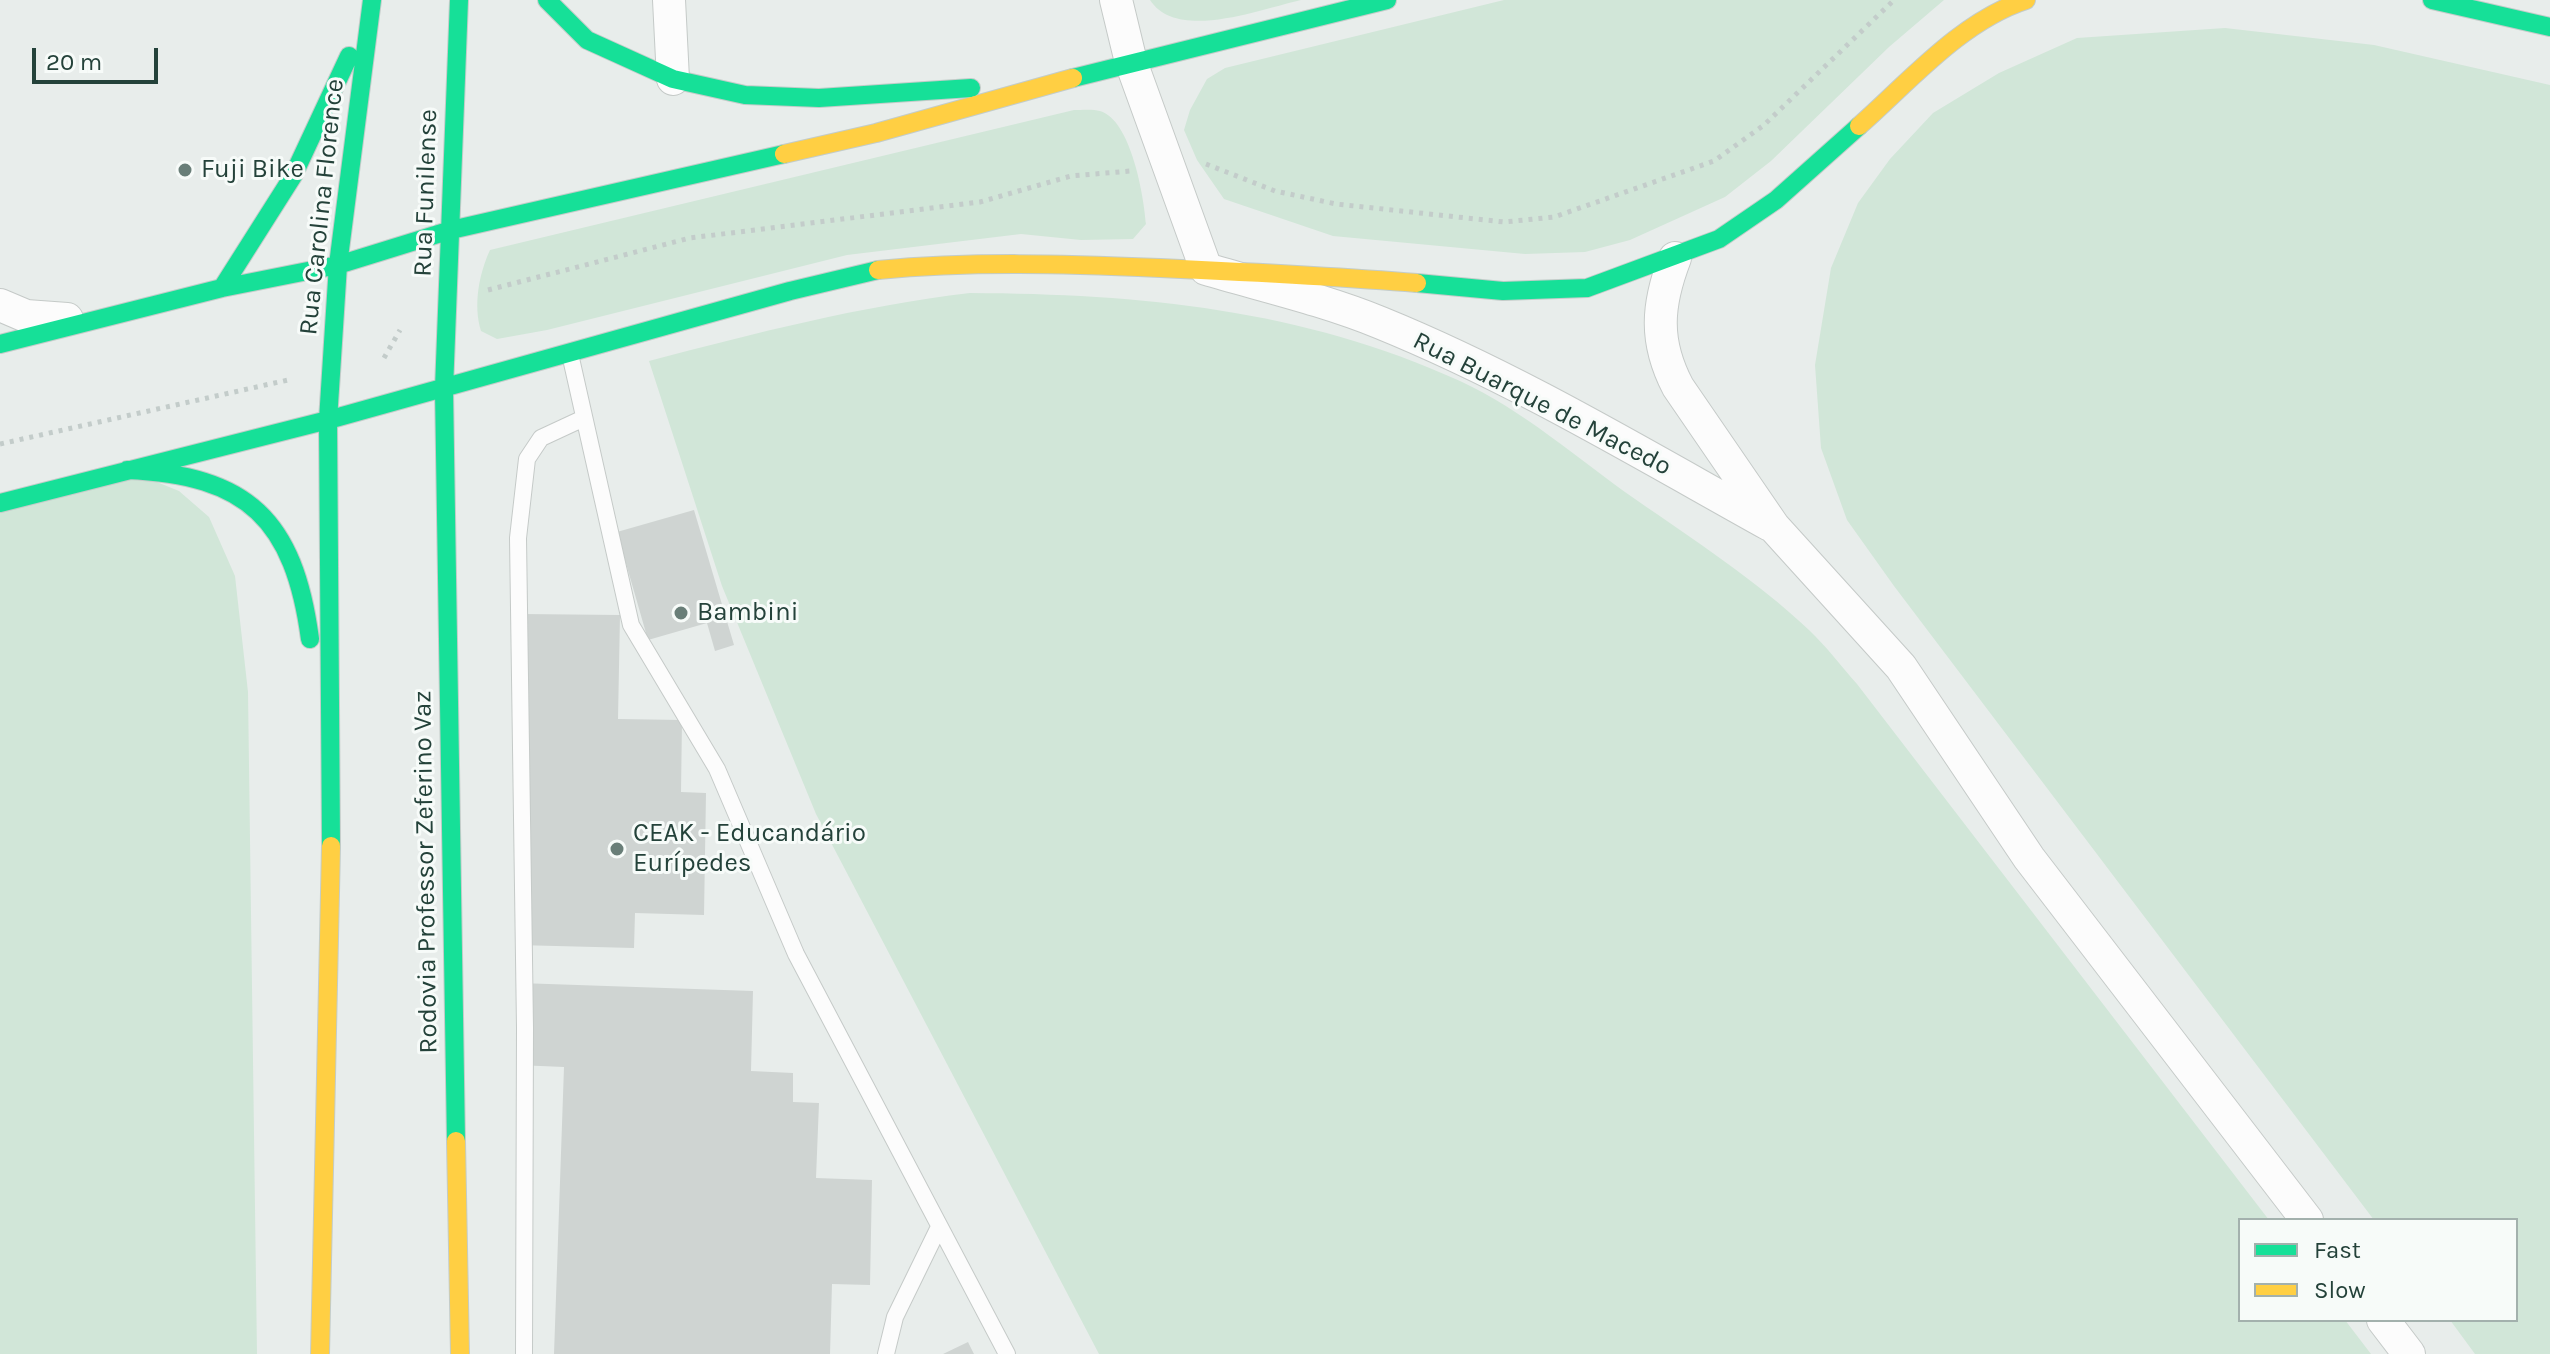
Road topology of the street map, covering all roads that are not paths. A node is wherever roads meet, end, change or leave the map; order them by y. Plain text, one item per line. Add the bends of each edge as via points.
1 (459, 0) edge
2 (547, 0) edge
3 (669, 0) edge
4 (1116, 0) edge
5 (1387, 0) edge
6 (1980, 0) edge
7 (2026, 0) edge
8 (2432, 0) edge
9 (371, 4) edge
10 (2509, 8) edge
11 (2550, 27) edge
12 (1131, 62) junction
13 (1918, 72) junction
14 (673, 79) junction
15 (1061, 81) junction
16 (451, 230) junction
17 (1675, 258) junction
18 (338, 265) junction
19 (1206, 269) junction
20 (222, 288) junction
21 (0, 305) edge
22 (90, 321) junction
23 (0, 344) edge
24 (570, 352) junction
25 (444, 389) junction
26 (584, 418) junction
27 (328, 420) junction
28 (127, 470) junction
29 (0, 503) edge
30 (1774, 527) junction
31 (332, 788) junction
32 (2305, 1218) edge
33 (939, 1227) junction
34 (2385, 1322) edge
35 (320, 1354) edge
36 (460, 1354) edge
37 (524, 1354) edge
38 (886, 1354) edge
39 (1007, 1354) edge
40 (2409, 1354) edge

1 - 16 main road, Rua Funilense
2 - 14 main road via 587,40
3 - 14 street
4 - 12 street
5 - 12 main road
6 - 13 main road
7 - 13 main road via 1964,33
8 - 10 main road
9 - 18 main road, Rua Carolina Florence
9 - 20 main road via 306,156 261,237
10 - 11 main road
12 - 15 main road
12 - 19 street
13 - 17 main road via 1776,200 1719,239
14 - 15 main road via 745,95 819,98
15 - 16 main road via 876,133
16 - 18 main road
16 - 25 main road, Rua Funilense
17 - 19 main road via 1587,288 1503,291
17 - 30 street via 1661,295 1666,364
18 - 20 main road
18 - 27 main road, Rua Carolina Florence
19 - 24 main road via 960,262 873,271
19 - 30 street, Rua Buarque de Macedo via 1378,321 1436,347 1523,388
20 - 22 main road
21 - 22 street via 26,316
22 - 23 main road
24 - 25 main road
24 - 26 lane
25 - 27 main road
25 - 36 main road, Rodovia Professor Zeferino Vaz
26 - 33 lane via 631,625 717,769 796,954
26 - 37 lane via 541,438 527,459 518,538
27 - 28 main road
27 - 31 main road
28 - 29 main road
28 - 31 main road via 183,474 217,486 254,510 285,543 306,608
30 - 32 street via 1901,667 2029,858
31 - 35 main road
33 - 38 lane via 895,1317
33 - 39 lane
34 - 40 street

